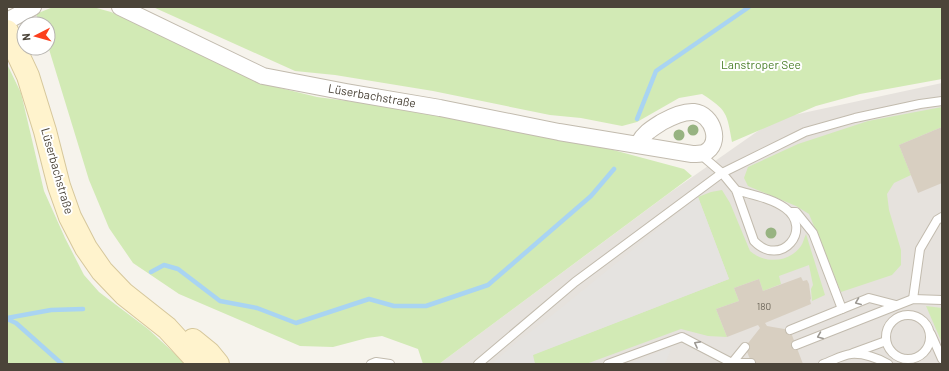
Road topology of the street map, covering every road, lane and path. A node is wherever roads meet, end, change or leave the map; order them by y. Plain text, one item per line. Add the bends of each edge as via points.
1 (33, 7) edge
2 (120, 7) edge
3 (7, 21) edge
4 (7, 31) edge
5 (942, 101) edge
6 (638, 144) junction
7 (700, 154) junction
8 (722, 173) junction
9 (736, 190) junction
10 (790, 213) junction
11 (942, 217) edge
12 (913, 299) junction
13 (942, 300) edge
14 (896, 305) junction
15 (842, 309) junction
16 (899, 316) junction
17 (928, 327) junction
18 (167, 328) junction
19 (790, 330) dead end
20 (886, 340) junction
21 (796, 346) dead end
22 (745, 347) dead end
23 (850, 354) junction
24 (942, 359) edge
25 (911, 361) edge
26 (482, 362) edge
27 (751, 362) dead end
28 (200, 364) edge
29 (218, 364) edge
30 (371, 364) edge
31 (390, 364) edge
32 (608, 364) edge
33 (731, 364) edge
34 (823, 364) edge
35 (888, 364) edge

1 - 3 street
2 - 6 street, Lüserbachstraße via 263,76 559,132
4 - 18 main road, Lüserbachstraße via 28,76 70,217 86,248 102,271 124,294
5 - 8 lane via 854,118 805,132
6 - 7 street, Lüserbachstraße
6 - 7 street via 645,132 665,120 676,115 701,113 713,126 714,134 708,150
7 - 8 lane
8 - 9 lane
8 - 26 lane via 575,282
9 - 10 lane via 777,204
9 - 10 lane via 754,241 765,250 780,250 792,241 796,227
10 - 15 lane via 796,212 813,233
11 - 12 lane via 937,220 920,249
12 - 13 lane
12 - 14 lane
14 -> 15 lane via 869,298
14 - 16 lane
14 -> 21 lane
15 - 19 lane
16 - 17 lane via 918,317
16 - 20 lane via 888,327
17 - 24 lane
17 - 25 lane via 928,347
18 - 28 main road, Lüserbachstraße
18 - 29 main road, Lüserbachstraße via 184,334 209,353
20 - 23 lane
20 - 25 lane via 897,356
22 - 33 lane
23 - 34 lane
23 - 35 lane via 864,355
27 - 33 lane
30 - 31 lane
33 -> 32 lane via 682,337

